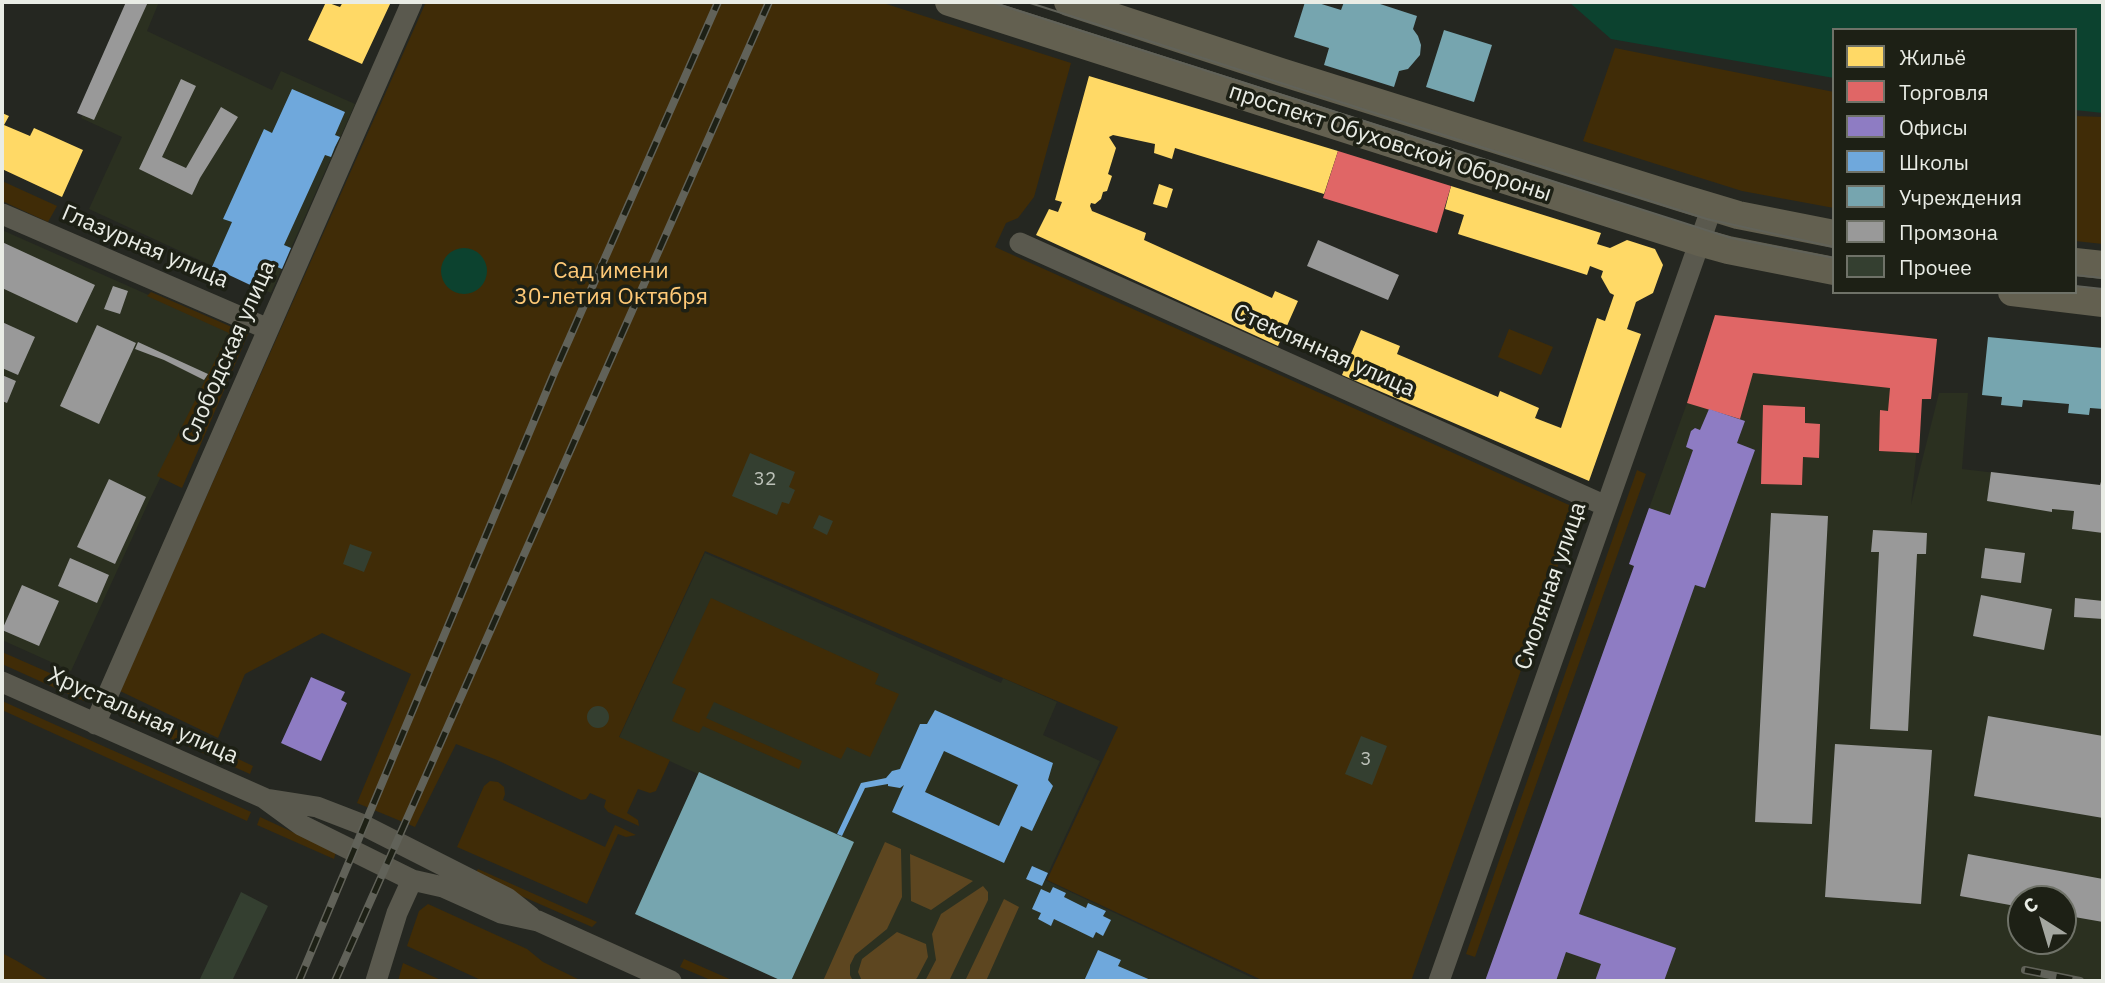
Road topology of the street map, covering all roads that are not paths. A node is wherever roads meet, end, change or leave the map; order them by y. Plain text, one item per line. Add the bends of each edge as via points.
1 (412, 2) edge
2 (949, 2) edge
3 (1068, 2) edge
4 (1712, 207) junction
5 (2, 214) edge
6 (1832, 234) edge
7 (1699, 242) junction
8 (1020, 243) dead end
9 (2077, 262) edge
10 (2103, 265) edge
11 (1832, 271) edge
12 (2029, 294) edge
13 (2103, 303) edge
14 (268, 329) junction
15 (1606, 506) junction
16 (2, 682) edge
17 (95, 724) junction
18 (264, 798) junction
19 (412, 880) junction
20 (538, 921) junction
21 (376, 981) edge
22 (671, 981) edge
23 (1439, 981) edge

1 - 14 street, Слободская улица
2 - 7 main road, проспект Обуховской Обороны
3 - 4 main road, проспект Обуховской Обороны
4 - 6 main road, проспект Обуховской Обороны
4 - 7 street, Смоляная улица
5 - 14 street, Глазурная улица
7 - 11 main road, проспект Обуховской Обороны
7 - 15 street, Смоляная улица
8 - 15 street, Стеклянная улица
9 - 10 main road
12 - 13 main road
14 - 17 street, Слободская улица
15 - 23 street, Смоляная улица
16 - 17 street, Хрустальная улица
17 - 18 street, Хрустальная улица
18 - 19 street, Хрустальная улица via 300,825
18 - 20 street, Хрустальная улица via 317,807 361,824 507,898
19 - 20 street, Хрустальная улица via 443,887 501,913
19 - 21 street
20 - 22 street, Хрустальная улица

